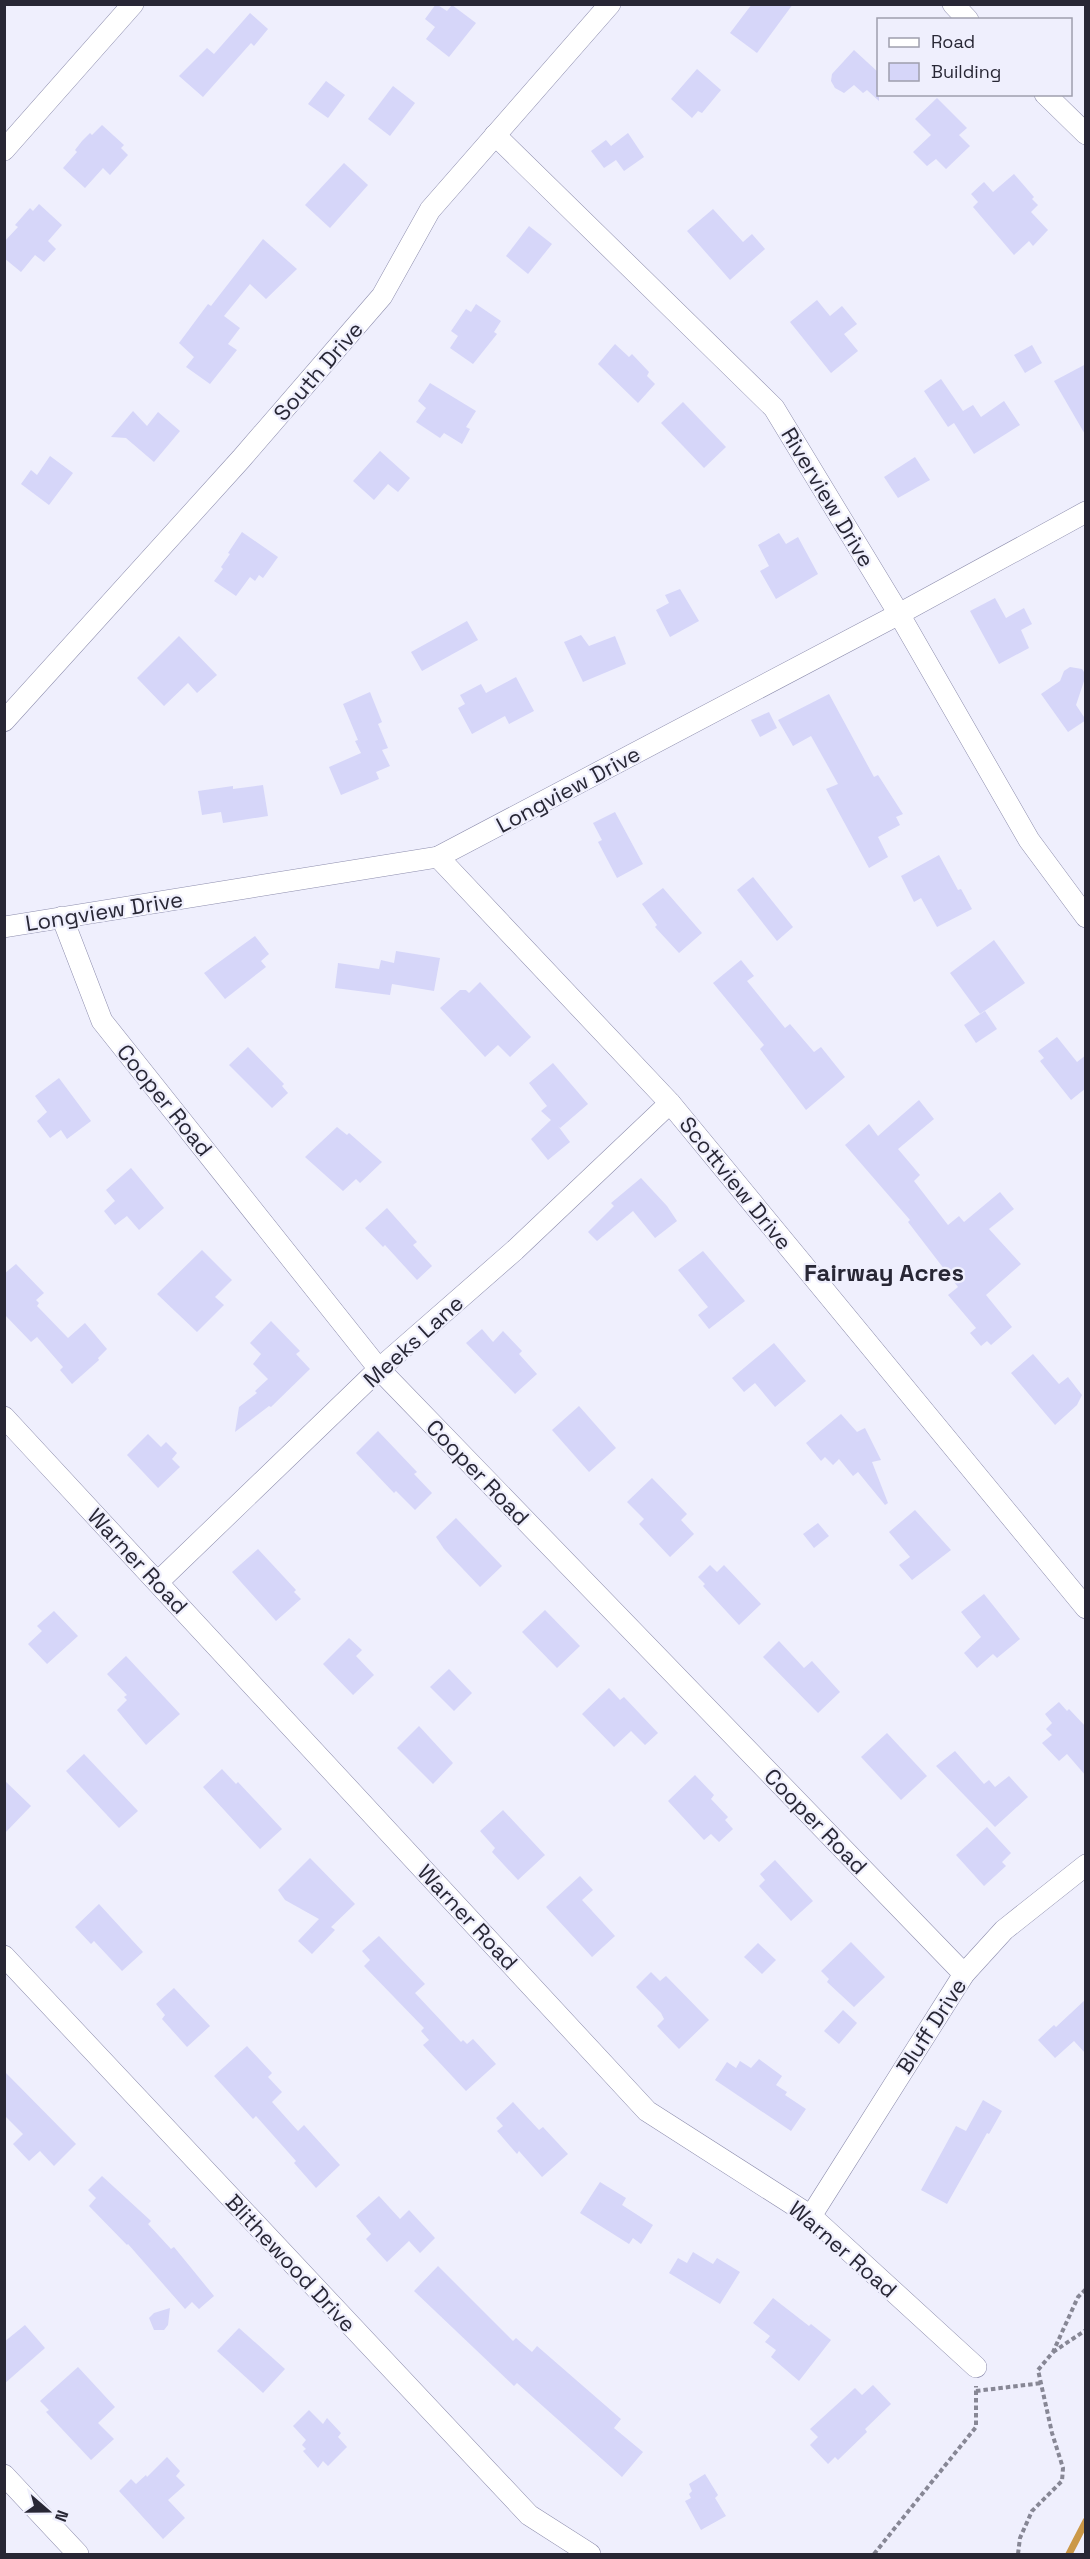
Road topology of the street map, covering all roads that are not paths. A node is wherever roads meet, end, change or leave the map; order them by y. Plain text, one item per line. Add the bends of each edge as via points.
1 (133, 4) edge
2 (610, 4) edge
3 (953, 4) edge
4 (966, 18) edge
5 (1047, 96) edge
6 (1086, 134) edge
7 (495, 135) junction
8 (4, 150) edge
9 (1086, 512) edge
10 (899, 614) junction
11 (4, 721) edge
12 (438, 857) junction
13 (62, 917) junction
14 (1086, 917) edge
15 (4, 927) edge
16 (670, 1103) junction
17 (379, 1369) junction
18 (4, 1418) edge
19 (158, 1582) junction
20 (1086, 1608) edge
21 (1086, 1865) edge
22 (4, 1956) edge
23 (964, 1974) junction
24 (811, 2216) junction
25 (975, 2367) road end
26 (4, 2475) edge
27 (78, 2554) edge
28 (590, 2554) edge

1 - 8 street
2 - 7 street, South Drive
3 - 4 street
5 - 6 street
7 - 10 street, Riverview Drive via 774,408
7 - 11 street, South Drive via 430,210 382,296
9 - 10 street, Longview Drive
10 - 12 street, Longview Drive
10 - 14 street, Riverview Drive via 1029,840
12 - 13 street, Longview Drive
12 - 16 street, Scottview Drive
13 - 15 street, Longview Drive
13 - 17 street, Cooper Road via 102,1021
16 - 17 street, Meeks Lane via 515,1250
16 - 20 street, Scottview Drive
17 - 19 street, Meeks Lane
17 - 23 street, Cooper Road
18 - 19 street, Warner Road
19 - 24 street, Warner Road via 647,2111
21 - 23 street, Bluff Drive via 1004,1930
22 - 28 street, Blithewood Drive via 529,2515
23 - 24 street, Bluff Drive
24 - 25 street, Warner Road
26 - 27 street

